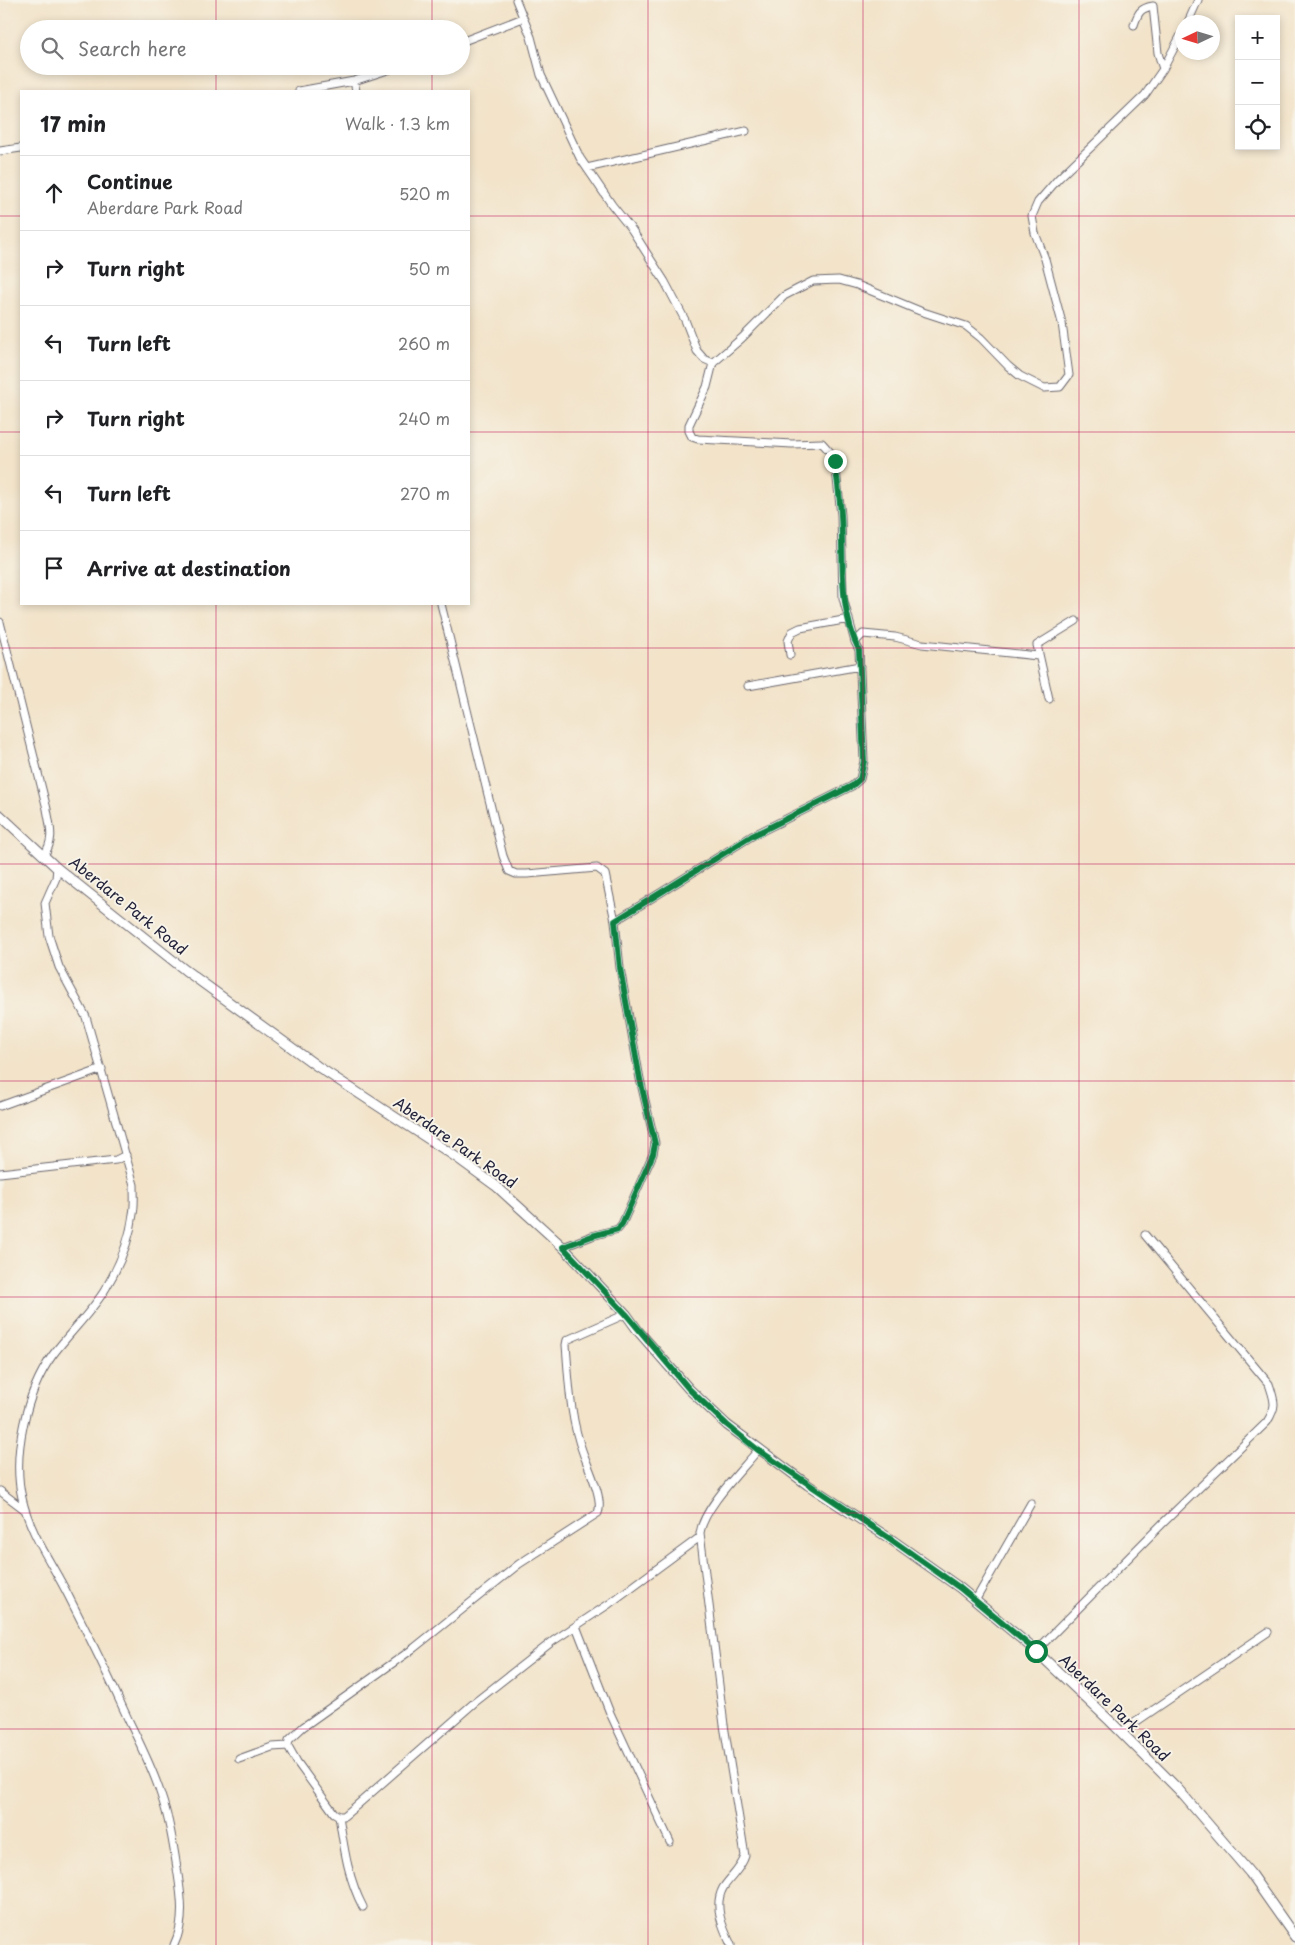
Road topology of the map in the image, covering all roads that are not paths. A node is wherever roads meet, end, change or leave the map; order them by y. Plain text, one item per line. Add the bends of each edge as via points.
1 (516, 0) edge
2 (1198, 0) edge
3 (1191, 15) edge
4 (523, 18) junction
5 (1134, 25) dead end
6 (470, 39) edge
7 (1175, 46) edge
8 (1164, 69) junction
9 (372, 75) edge
10 (354, 81) junction
11 (304, 90) edge
12 (356, 90) edge
13 (746, 131) dead end
14 (20, 148) edge
15 (0, 151) edge
16 (588, 168) junction
17 (713, 363) junction
18 (441, 605) edge
19 (849, 619) junction
20 (1076, 621) dead end
21 (0, 622) edge
22 (855, 642) junction
23 (790, 655) dead end
24 (1038, 656) junction
25 (860, 666) junction
26 (748, 686) dead end
27 (1049, 699) dead end
28 (0, 815) edge
29 (44, 856) junction
30 (58, 868) junction
31 (615, 921) junction
32 (102, 1069) junction
33 (0, 1106) edge
34 (126, 1155) junction
35 (0, 1173) edge
36 (1145, 1235) dead end
37 (563, 1247) junction
38 (626, 1314) junction
39 (758, 1450) junction
40 (0, 1491) edge
41 (1031, 1502) dead end
42 (25, 1510) junction
43 (700, 1537) junction
44 (975, 1602) junction
45 (576, 1626) junction
46 (1268, 1632) dead end
47 (1036, 1651) junction
48 (1121, 1732) junction
49 (288, 1746) junction
50 (239, 1759) dead end
51 (339, 1816) junction
52 (670, 1842) dead end
53 (363, 1907) dead end
54 (1295, 1937) edge
55 (174, 1945) edge
56 (731, 1945) edge

1 - 4 street
2 - 3 street
4 - 6 street
4 - 16 street via 540,75 580,158
5 - 8 street via 1138,12 1153,6 1158,53
7 - 8 street
8 - 17 street via 1140,101 1038,202 1032,216 1062,323 1069,375 1060,387 1044,388 1020,376 966,326 839,280 813,281 784,296
9 - 10 street
10 - 11 street
10 - 12 street
13 - 16 street
14 - 15 street
16 - 17 street via 665,282 685,320 696,351
17 - 19 street via 707,388 690,425 692,437 822,443 831,453 835,461 841,515 843,598
18 - 31 street via 509,871 527,874 597,868 605,874
19 - 22 street
19 - 23 street via 792,632 788,642
20 - 24 street via 1037,645
21 - 29 street via 51,835 51,846
22 - 24 street via 863,634 922,644
22 - 25 street
24 - 27 street
25 - 26 street
25 - 31 street via 864,761 860,779 752,836
28 - 29 street, Aberdare Park Road
29 - 30 street, Aberdare Park Road
30 - 32 street via 45,903 49,936 59,967 86,1017
30 - 37 street, Aberdare Park Road via 185,970 317,1066 496,1186
31 - 37 street via 620,968 655,1144 618,1229
32 - 33 street
32 - 34 street
34 - 35 street via 116,1160
34 - 42 street via 134,1185 134,1214 120,1262 105,1290 51,1357 28,1406 18,1468
36 - 47 street via 1269,1384 1275,1401 1274,1411 1267,1422
37 - 38 street, Aberdare Park Road
38 - 39 street, Aberdare Park Road via 689,1389
38 - 49 street via 567,1340 577,1433 599,1497 598,1512 520,1564 414,1648 303,1726 289,1740
39 - 43 street via 709,1510 701,1523
39 - 44 street, Aberdare Park Road via 892,1540
40 - 42 street
41 - 44 street
42 - 55 street via 28,1522 115,1691 162,1796 180,1892 182,1919
43 - 45 street
43 - 56 street via 745,1856 723,1888 718,1902
44 - 47 street, Aberdare Park Road
45 - 51 street via 474,1702 356,1806 344,1816
45 - 52 street via 610,1713
46 - 48 street
47 - 48 street, Aberdare Park Road
48 - 54 street, Aberdare Park Road via 1178,1789 1250,1873
49 - 50 street via 272,1747
49 - 51 street
51 - 53 street via 345,1856 355,1893

